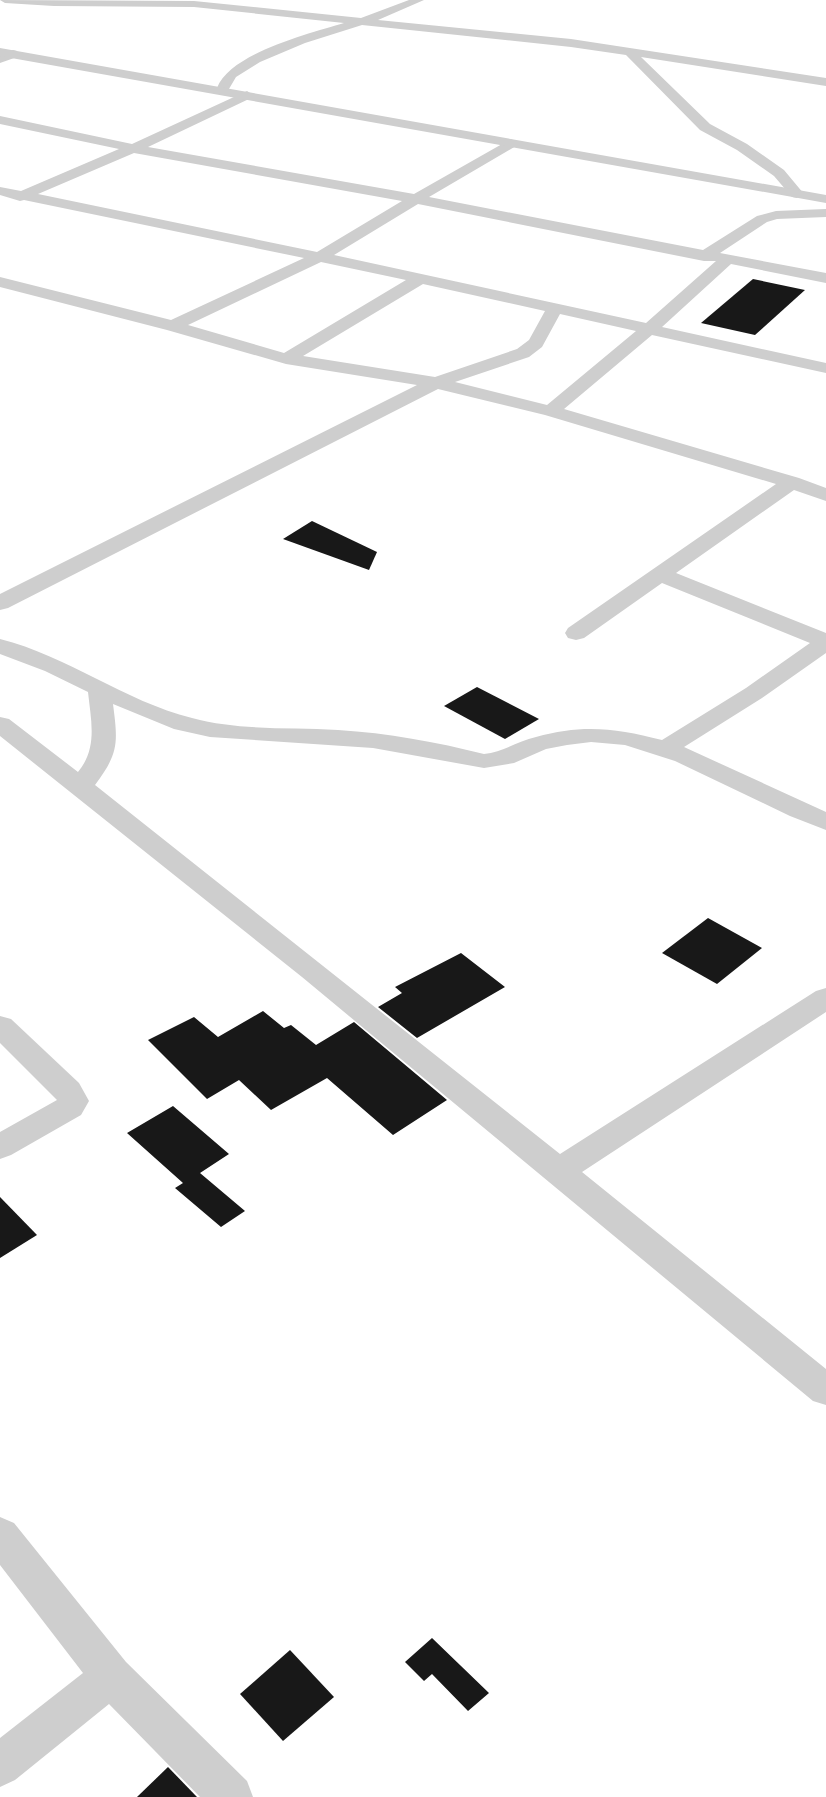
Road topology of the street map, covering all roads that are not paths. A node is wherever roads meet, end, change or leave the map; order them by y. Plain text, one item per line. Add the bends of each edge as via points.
1 (5, 0) edge
2 (419, 0) edge
3 (361, 21) junction
4 (6, 53) edge
5 (632, 54) junction
6 (0, 59) edge
7 (826, 82) edge
8 (222, 91) junction
9 (247, 95) junction
10 (0, 120) edge
11 (511, 143) junction
12 (132, 148) junction
13 (0, 191) edge
14 (797, 194) junction
15 (24, 195) junction
16 (416, 199) junction
17 (826, 199) edge
18 (0, 204) edge
19 (826, 213) edge
20 (704, 256) junction
21 (319, 257) junction
22 (727, 260) junction
23 (826, 278) edge
24 (418, 280) junction
25 (0, 282) edge
26 (555, 308) junction
27 (174, 326) junction
28 (649, 329) junction
29 (286, 359) junction
30 (826, 368) edge
31 (436, 382) junction
32 (551, 411) junction
33 (792, 482) junction
34 (826, 495) edge
35 (660, 575) junction
36 (0, 603) edge
37 (576, 633) dead end
38 (826, 641) edge
39 (0, 646) edge
40 (99, 686) junction
41 (0, 724) edge
42 (666, 748) junction
43 (81, 786) junction
44 (826, 822) edge
45 (826, 998) edge
46 (0, 1026) edge
47 (0, 1147) edge
48 (558, 1171) junction
49 (826, 1390) edge
50 (0, 1535) edge
51 (111, 1676) junction
52 (0, 1765) edge
53 (231, 1797) edge

1 - 3 street via 194,4
2 - 3 street via 396,11
3 - 5 street via 570,43
3 - 8 street via 273,52 233,73 224,82
4 - 6 street
4 - 8 street
5 - 7 street
5 - 14 street via 705,127 742,147 779,173
8 - 9 street
9 - 11 street
9 - 12 street
10 - 12 street
11 - 14 street
11 - 16 street
12 - 15 street
12 - 16 street
13 - 15 street
14 - 17 street
15 - 18 street
15 - 21 street
16 - 20 street
16 - 21 street
19 - 20 street via 776,215 762,219
20 - 22 street
21 - 24 street
21 - 27 street
22 - 23 street
22 - 28 street
24 - 26 street
24 - 29 street
25 - 27 street
26 - 28 street
26 - 31 street via 536,344 524,353
27 - 29 street
28 - 30 street
28 - 32 street
29 - 31 street
31 - 32 street
31 - 36 street
32 - 33 street
33 - 34 street
33 - 35 street
35 - 37 street
35 - 38 street
38 - 42 street via 754,693
39 - 40 street via 26,653
40 - 42 street via 150,714 210,730 358,739 484,761 502,760 539,744 597,734
40 - 43 street via 105,741 98,764
41 - 43 street
42 - 44 street
43 - 48 street
45 - 48 street
46 - 47 street via 68,1091 73,1101 70,1107
48 - 49 street
50 - 51 street
51 - 52 street
51 - 53 street

